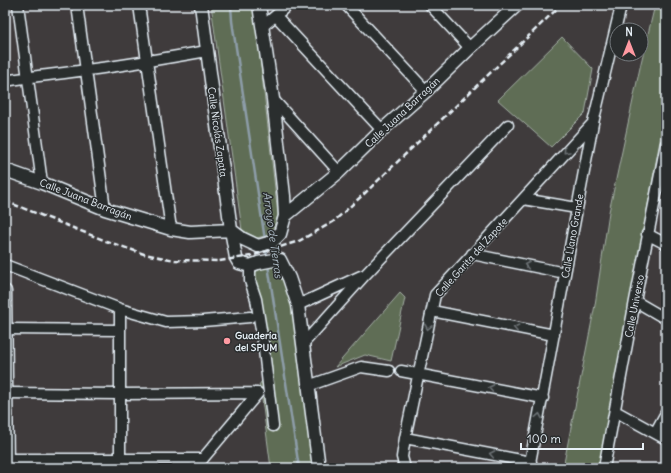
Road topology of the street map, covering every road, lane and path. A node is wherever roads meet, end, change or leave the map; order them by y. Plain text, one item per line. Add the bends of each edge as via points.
1 (18, 5) edge
2 (77, 5) edge
3 (139, 5) edge
4 (201, 5) edge
5 (259, 5) edge
6 (288, 5) edge
7 (346, 5) edge
8 (430, 5) edge
9 (515, 6) edge
10 (621, 6) dead end
11 (276, 16) junction
12 (262, 27) junction
13 (470, 48) junction
14 (207, 51) junction
15 (147, 61) junction
16 (86, 70) junction
17 (28, 77) junction
18 (5, 81) edge
19 (426, 91) junction
20 (273, 99) junction
21 (593, 123) junction
22 (508, 125) dead end
23 (382, 130) junction
24 (666, 144) edge
25 (5, 170) edge
26 (339, 172) junction
27 (42, 182) junction
28 (523, 199) junction
29 (577, 208) junction
30 (105, 209) junction
31 (285, 216) junction
32 (171, 229) junction
33 (231, 230) junction
34 (648, 234) junction
35 (666, 244) edge
36 (472, 254) junction
37 (5, 264) edge
38 (254, 264) junction
39 (565, 273) junction
40 (365, 275) junction
41 (5, 291) edge
42 (635, 301) junction
43 (298, 305) junction
44 (120, 309) junction
45 (432, 310) junction
46 (250, 317) dead end
47 (666, 319) edge
48 (5, 328) edge
49 (120, 330) junction
50 (554, 335) junction
51 (303, 344) junction
52 (389, 371) dead end
53 (401, 371) dead end
54 (418, 374) junction
55 (308, 386) junction
56 (5, 388) edge
57 (120, 394) junction
58 (543, 398) junction
59 (615, 411) junction
60 (666, 413) edge
61 (273, 426) dead end
62 (655, 433) junction
63 (405, 438) junction
64 (666, 439) edge
65 (203, 459) junction
66 (120, 463) edge
67 (7, 464) edge
68 (530, 465) edge
69 (194, 468) edge
70 (319, 468) edge
71 (405, 468) edge
72 (604, 468) edge

1 - 17 street
2 - 16 street
3 - 15 street
4 - 14 street, Calle Nicolás Zapata
5 - 12 street
6 - 11 street
7 - 19 street
8 - 13 street
9 - 13 street, Calle Juana Barragán
10 - 21 street, Calle Llano Grande
11 - 12 street
11 - 23 street
12 - 20 street
13 - 19 street, Calle Juana Barragán
14 - 15 street
14 - 33 street, Calle Nicolás Zapata
15 - 16 street
15 - 32 street
16 - 17 street
16 - 30 street
17 - 18 street
17 - 27 street
19 - 23 street, Calle Juana Barragán
20 - 26 street
20 - 31 street
21 -> 28 street, Calle Garita del Zapote
21 - 29 street, Calle Llano Grande
22 - 40 street
23 - 26 street, Calle Juana Barragán
24 - 34 street, Calle Universo
25 - 27 street, Calle Juana Barragán
26 - 31 street, Calle Juana Barragán
27 - 30 street, Calle Juana Barragán
28 - 29 street
28 - 36 street, Calle Garita del Zapote
29 - 39 street, Calle Llano Grande
30 - 32 street, Calle Juana Barragán
31 - 33 street via 280,234 272,242 258,246 243,240
32 - 33 street, Calle Juana Barragán via 190,232
33 - 38 street, Calle Nicolás Zapata via 239,263
34 - 35 street
34 - 42 street, Calle Universo
39 -> 36 street
36 - 45 street, Calle Garita del Zapote via 435,294
37 - 44 street
38 - 43 street via 280,260
38 - 61 street via 250,281 256,299 263,342
39 - 50 street, Calle Llano Grande
40 - 43 street
40 - 51 street
41 - 48 street
42 - 47 street
42 - 59 street, Calle Universo
43 - 51 street
44 - 46 street via 166,322
44 - 49 street
50 -> 45 street
45 -> 54 street, Calle Garita del Zapote
48 - 49 street
48 - 56 street
49 - 57 street
50 - 58 street, Calle Llano Grande
51 - 55 street
52 - 55 street via 361,367
53 - 54 street
58 -> 54 street
54 - 63 street, Calle Garita del Zapote
55 - 70 street
56 - 57 street
56 - 67 street
57 - 65 street via 258,393
57 - 66 street
68 -> 58 street, Calle Llano Grande
59 - 62 street
59 - 72 street, Calle Universo
60 - 62 street
62 - 64 street
68 -> 63 street
63 - 71 street, Calle Garita del Zapote via 402,457
65 - 66 street
65 - 69 street
66 - 67 street

